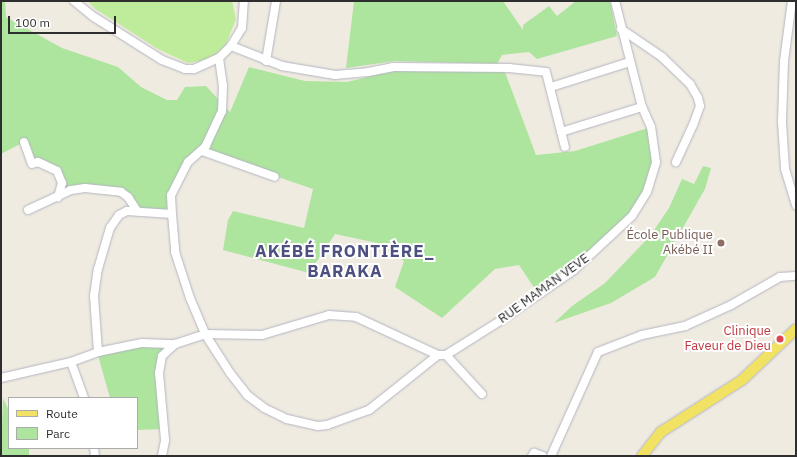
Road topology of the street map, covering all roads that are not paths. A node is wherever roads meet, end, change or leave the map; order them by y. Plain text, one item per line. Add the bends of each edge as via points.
1 (74, 1) edge
2 (244, 1) edge
3 (276, 1) edge
4 (615, 1) edge
5 (792, 1) edge
6 (621, 29) junction
7 (231, 46) junction
8 (219, 58) junction
9 (266, 61) junction
10 (630, 62) junction
11 (551, 87) junction
12 (642, 107) junction
13 (561, 132) junction
14 (24, 142) dead end
15 (565, 147) dead end
16 (202, 151) junction
17 (676, 162) dead end
18 (275, 177) dead end
19 (58, 197) junction
20 (796, 205) edge
21 (28, 210) dead end
22 (137, 211) junction
23 (172, 214) junction
24 (796, 276) edge
25 (796, 329) edge
26 (206, 334) junction
27 (175, 344) junction
28 (98, 352) junction
29 (442, 355) junction
30 (71, 362) junction
31 (1, 378) edge
32 (482, 394) dead end
33 (84, 397) edge
34 (162, 456) edge
35 (532, 456) edge
36 (543, 456) edge
37 (551, 456) edge
38 (642, 456) edge

1 - 8 street via 94,17 174,66 194,69
2 - 7 street via 242,28
3 - 9 street
4 - 6 street, RUE MAMAN VEVE
5 - 20 street via 784,61 782,122 785,170
6 - 10 street, RUE MAMAN VEVE
6 - 17 street via 632,34 667,61 690,84 698,98 700,106
7 - 8 street
7 - 9 street
8 - 16 street via 223,85 222,111
9 - 11 street via 335,75 394,67 509,68 546,72
10 - 11 street
10 - 12 street, RUE MAMAN VEVE
11 - 13 street
12 - 13 street
12 - 29 street, RUE MAMAN VEVE via 651,127 656,162 647,192 632,216 574,270
13 - 15 street
14 - 19 street via 32,164 38,162 57,171 62,183
16 - 18 street
16 - 23 street, RUE MAMAN VEVE via 188,162 171,194
19 - 21 street
19 - 22 street via 70,190 106,189 121,192 128,197
22 - 23 street
22 - 28 street via 127,211 119,215 105,241 94,296
23 - 26 street, RUE MAMAN VEVE via 177,260
24 - 37 street via 780,277 731,305 685,326 642,335 598,352
25 - 38 main road via 742,380 660,432
26 - 27 street
26 - 29 street via 262,335 321,316 347,316 384,329
26 - 29 street, RUE MAMAN VEVE via 230,373 255,403 287,419 318,426 343,421 369,410
27 - 28 street via 142,343
27 - 34 street via 162,356 159,373 164,440
28 - 30 street
29 - 32 street
30 - 31 street
30 - 33 street
35 - 36 street via 534,453

